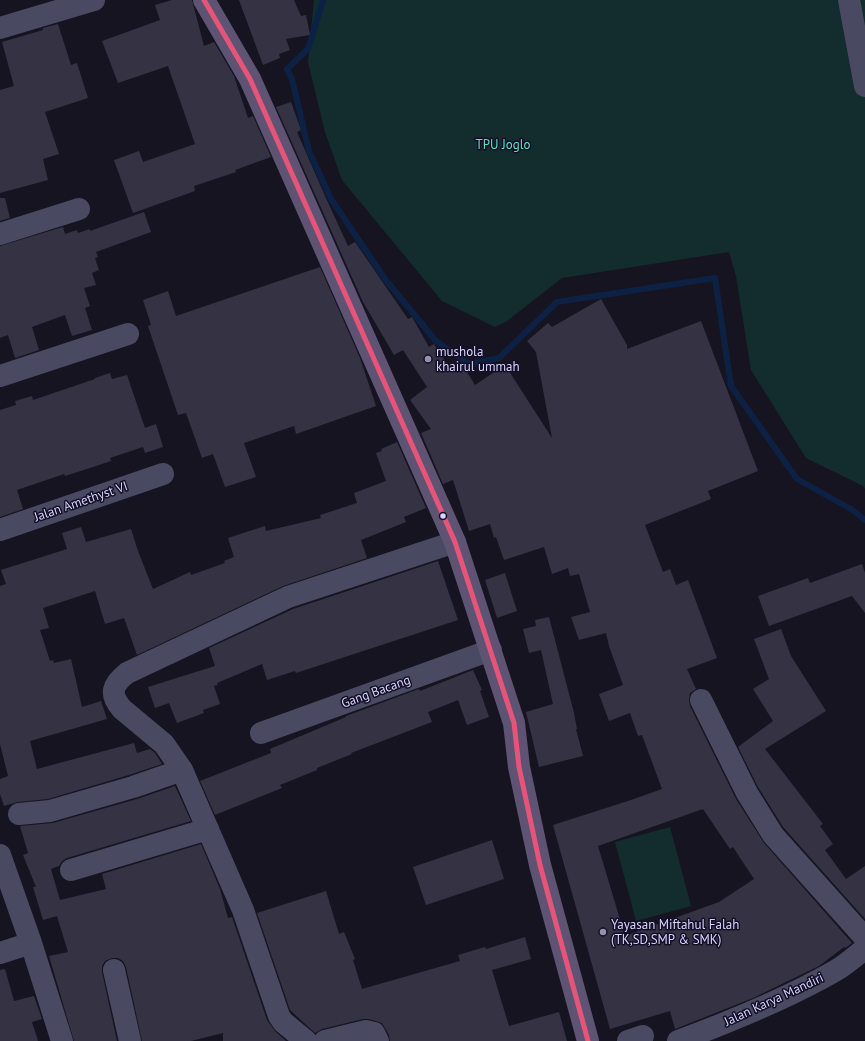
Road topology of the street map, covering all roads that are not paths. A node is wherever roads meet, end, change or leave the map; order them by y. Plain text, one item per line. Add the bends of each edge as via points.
1 (94, 0) edge
2 (204, 0) edge
3 (849, 0) edge
4 (0, 28) edge
5 (865, 86) edge
6 (79, 209) dead end
7 (0, 234) edge
8 (128, 334) dead end
9 (0, 376) edge
10 (163, 474) dead end
11 (0, 530) edge
12 (456, 542) junction
13 (491, 650) junction
14 (701, 700) dead end
15 (260, 733) dead end
16 (182, 770) junction
17 (19, 814) dead end
18 (208, 829) junction
19 (0, 855) edge
20 (71, 870) dead end
21 (865, 938) edge
22 (31, 943) junction
23 (865, 949) edge
24 (0, 953) edge
25 (114, 970) dead end
26 (62, 1041) edge
27 (130, 1041) edge
28 (306, 1041) edge
29 (325, 1041) edge
30 (378, 1041) edge
31 (588, 1041) edge
32 (678, 1041) edge

1 - 4 street
2 - 12 main road via 250,79
3 - 5 street
6 - 7 street
8 - 9 street
10 - 11 street, Jalan Amethyst VI
12 - 13 main road
12 - 16 street via 288,597 118,680 114,688 117,703 164,744
13 - 15 street, Gang Bacang
13 - 31 main road via 514,723 519,767 540,865
14 - 21 street via 747,793 773,835
16 - 17 street via 50,811
16 - 18 street
18 - 20 street
18 - 28 street via 243,910 279,1016
19 - 22 street
22 - 24 street
22 - 26 street
23 - 32 street, Jalan Karya Mandiri via 837,970 789,995
25 - 27 street
29 - 30 street via 366,1031 374,1033

